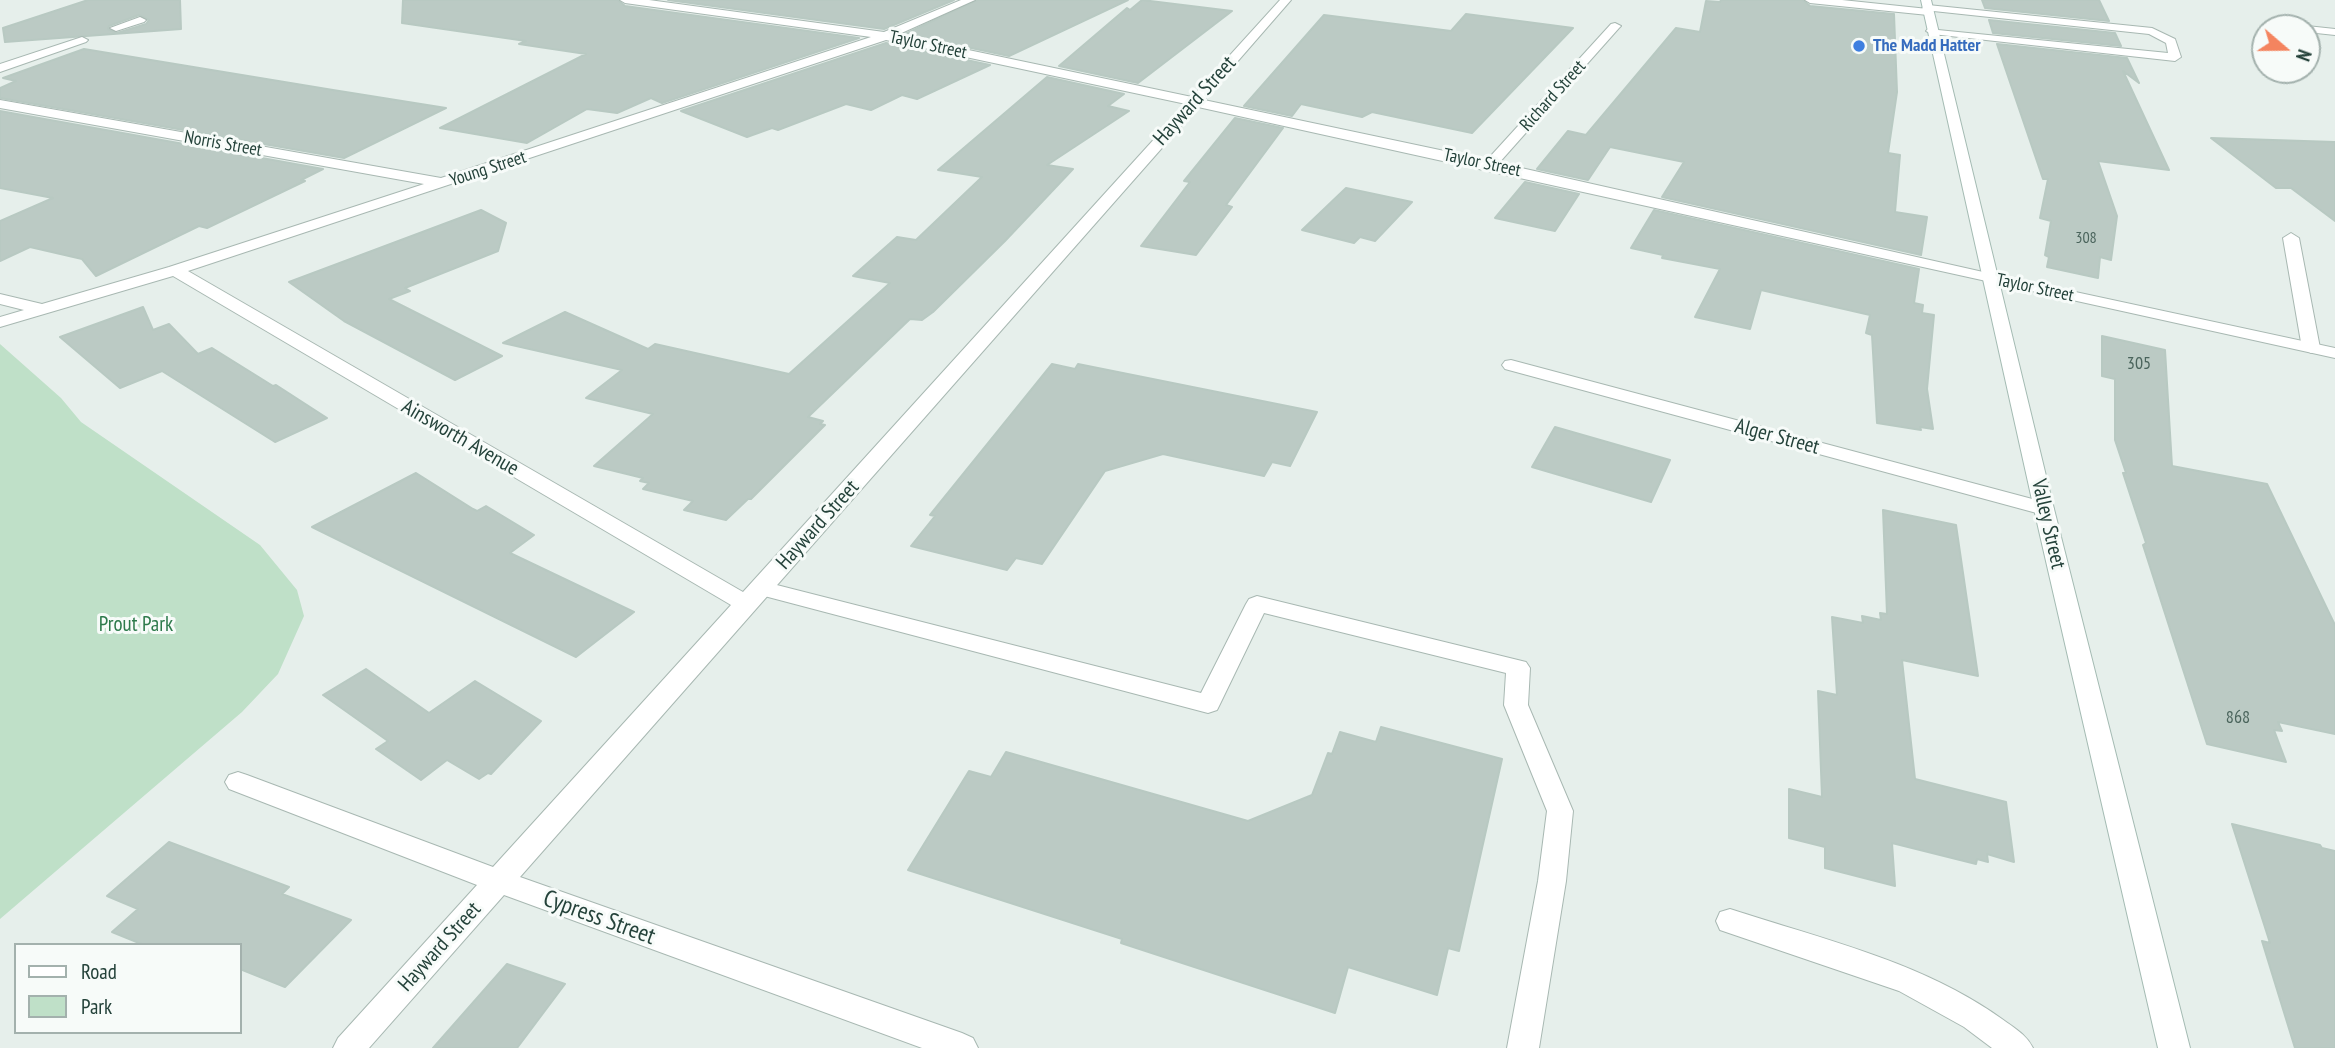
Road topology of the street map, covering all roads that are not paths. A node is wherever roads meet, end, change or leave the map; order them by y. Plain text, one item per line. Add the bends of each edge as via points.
1 (625, 0) edge
2 (970, 0) edge
3 (1286, 0) edge
4 (1810, 0) edge
5 (1928, 13) edge
6 (140, 20) dead end
7 (1615, 26) dead end
8 (116, 28) dead end
9 (886, 36) junction
10 (82, 40) dead end
11 (0, 68) edge
12 (1194, 101) junction
13 (0, 104) edge
14 (1490, 165) junction
15 (445, 184) junction
16 (2291, 238) dead end
17 (175, 270) junction
18 (1992, 279) junction
19 (0, 299) edge
20 (44, 309) junction
21 (0, 322) edge
22 (2311, 348) junction
23 (2335, 353) edge
24 (1511, 365) dead end
25 (2044, 509) junction
26 (754, 596) junction
27 (238, 782) dead end
28 (498, 881) junction
29 (1730, 921) dead end
30 (349, 1048) edge
31 (962, 1048) edge
32 (1523, 1048) edge
33 (2017, 1048) edge
34 (2174, 1048) edge

1 - 9 street, Taylor Street
2 - 9 street, Young Street
3 - 12 street, Hayward Street
4 - 5 street
5 - 5 street via 2152,31 2171,41 2175,57
5 - 18 street, Valley Street
6 - 8 street
7 - 14 street, Richard Street
9 - 12 street, Taylor Street
9 - 15 street, Young Street
10 - 11 street
12 - 14 street, Taylor Street
12 - 26 street, Hayward Street
13 - 15 street, Norris Street
14 - 18 street, Taylor Street
15 - 17 street, Young Street
16 - 22 street
17 - 20 street, Young Street
17 - 26 street, Ainsworth Avenue
18 - 22 street, Taylor Street
18 - 25 street, Valley Street
19 - 20 street
20 - 21 street, Young Street
22 - 23 street, Taylor Street
24 - 25 street, Alger Street
25 - 34 street, Valley Street
26 - 28 street, Hayward Street
26 - 32 street, Ainsworth Avenue via 1208,704 1257,604 1517,668 1516,705 1560,811
27 - 28 street, Cypress Street
28 - 30 street, Hayward Street
28 - 31 street, Cypress Street
29 - 33 street via 1908,981 1975,1017

